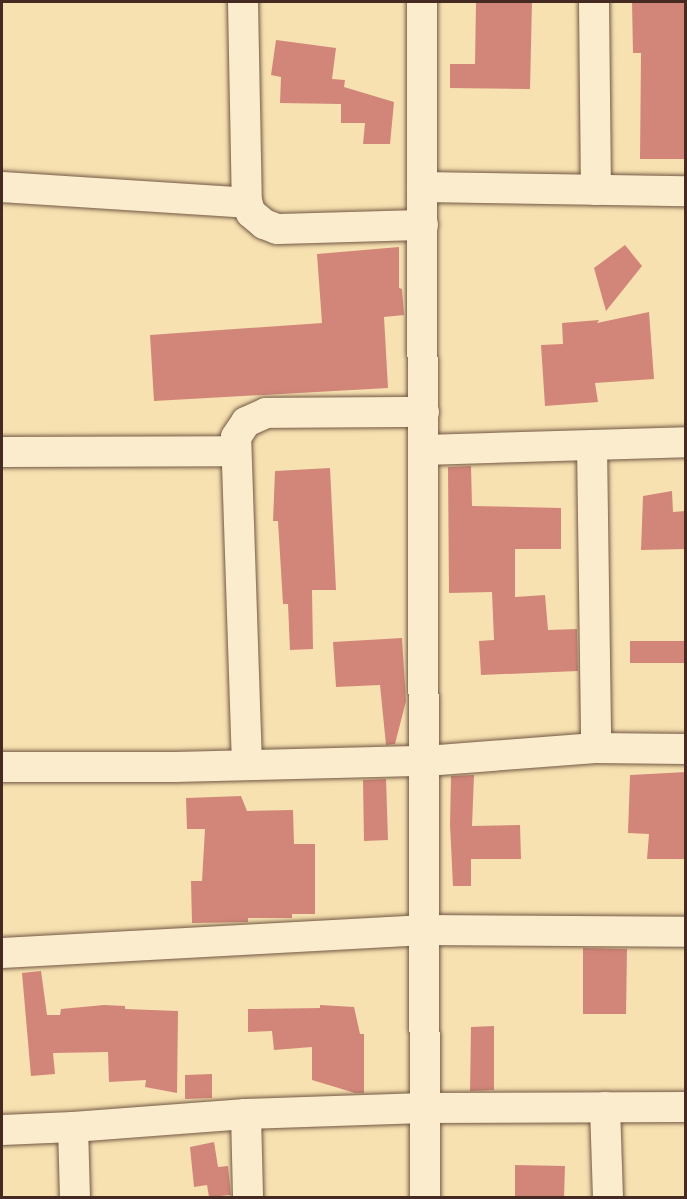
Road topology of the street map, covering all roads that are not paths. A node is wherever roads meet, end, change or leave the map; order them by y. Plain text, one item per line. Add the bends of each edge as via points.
1 (243, 2) edge
2 (422, 2) edge
3 (594, 2) edge
4 (2, 187) edge
5 (422, 187) junction
6 (596, 190) junction
7 (686, 191) edge
8 (246, 203) junction
9 (423, 225) junction
10 (424, 412) junction
11 (686, 442) edge
12 (592, 445) junction
13 (424, 450) junction
14 (236, 451) junction
15 (2, 452) edge
16 (596, 748) junction
17 (686, 748) edge
18 (426, 761) junction
19 (247, 765) junction
20 (2, 767) edge
21 (425, 930) junction
22 (686, 932) edge
23 (2, 953) edge
24 (605, 1107) junction
25 (686, 1107) edge
26 (424, 1108) junction
27 (246, 1114) junction
28 (73, 1127) junction
29 (2, 1130) edge
30 (75, 1197) edge
31 (248, 1197) edge
32 (425, 1197) edge
33 (608, 1197) edge

1 - 8 street
2 - 5 street
3 - 6 street
4 - 8 street
5 - 6 street
5 - 9 street
6 - 7 street
8 - 9 street via 251,213 277,230
9 - 10 street
10 - 13 street
10 - 14 street via 266,413 246,422 236,437
11 - 12 street
12 - 13 street
12 - 16 street
13 - 18 street
14 - 15 street
14 - 19 street
16 - 17 street
16 - 18 street
18 - 19 street
18 - 21 street
19 - 20 street
21 - 22 street
21 - 23 street
21 - 26 street
24 - 25 street
24 - 26 street
24 - 33 street
26 - 27 street
26 - 32 street
27 - 28 street
27 - 31 street
28 - 29 street
28 - 30 street

